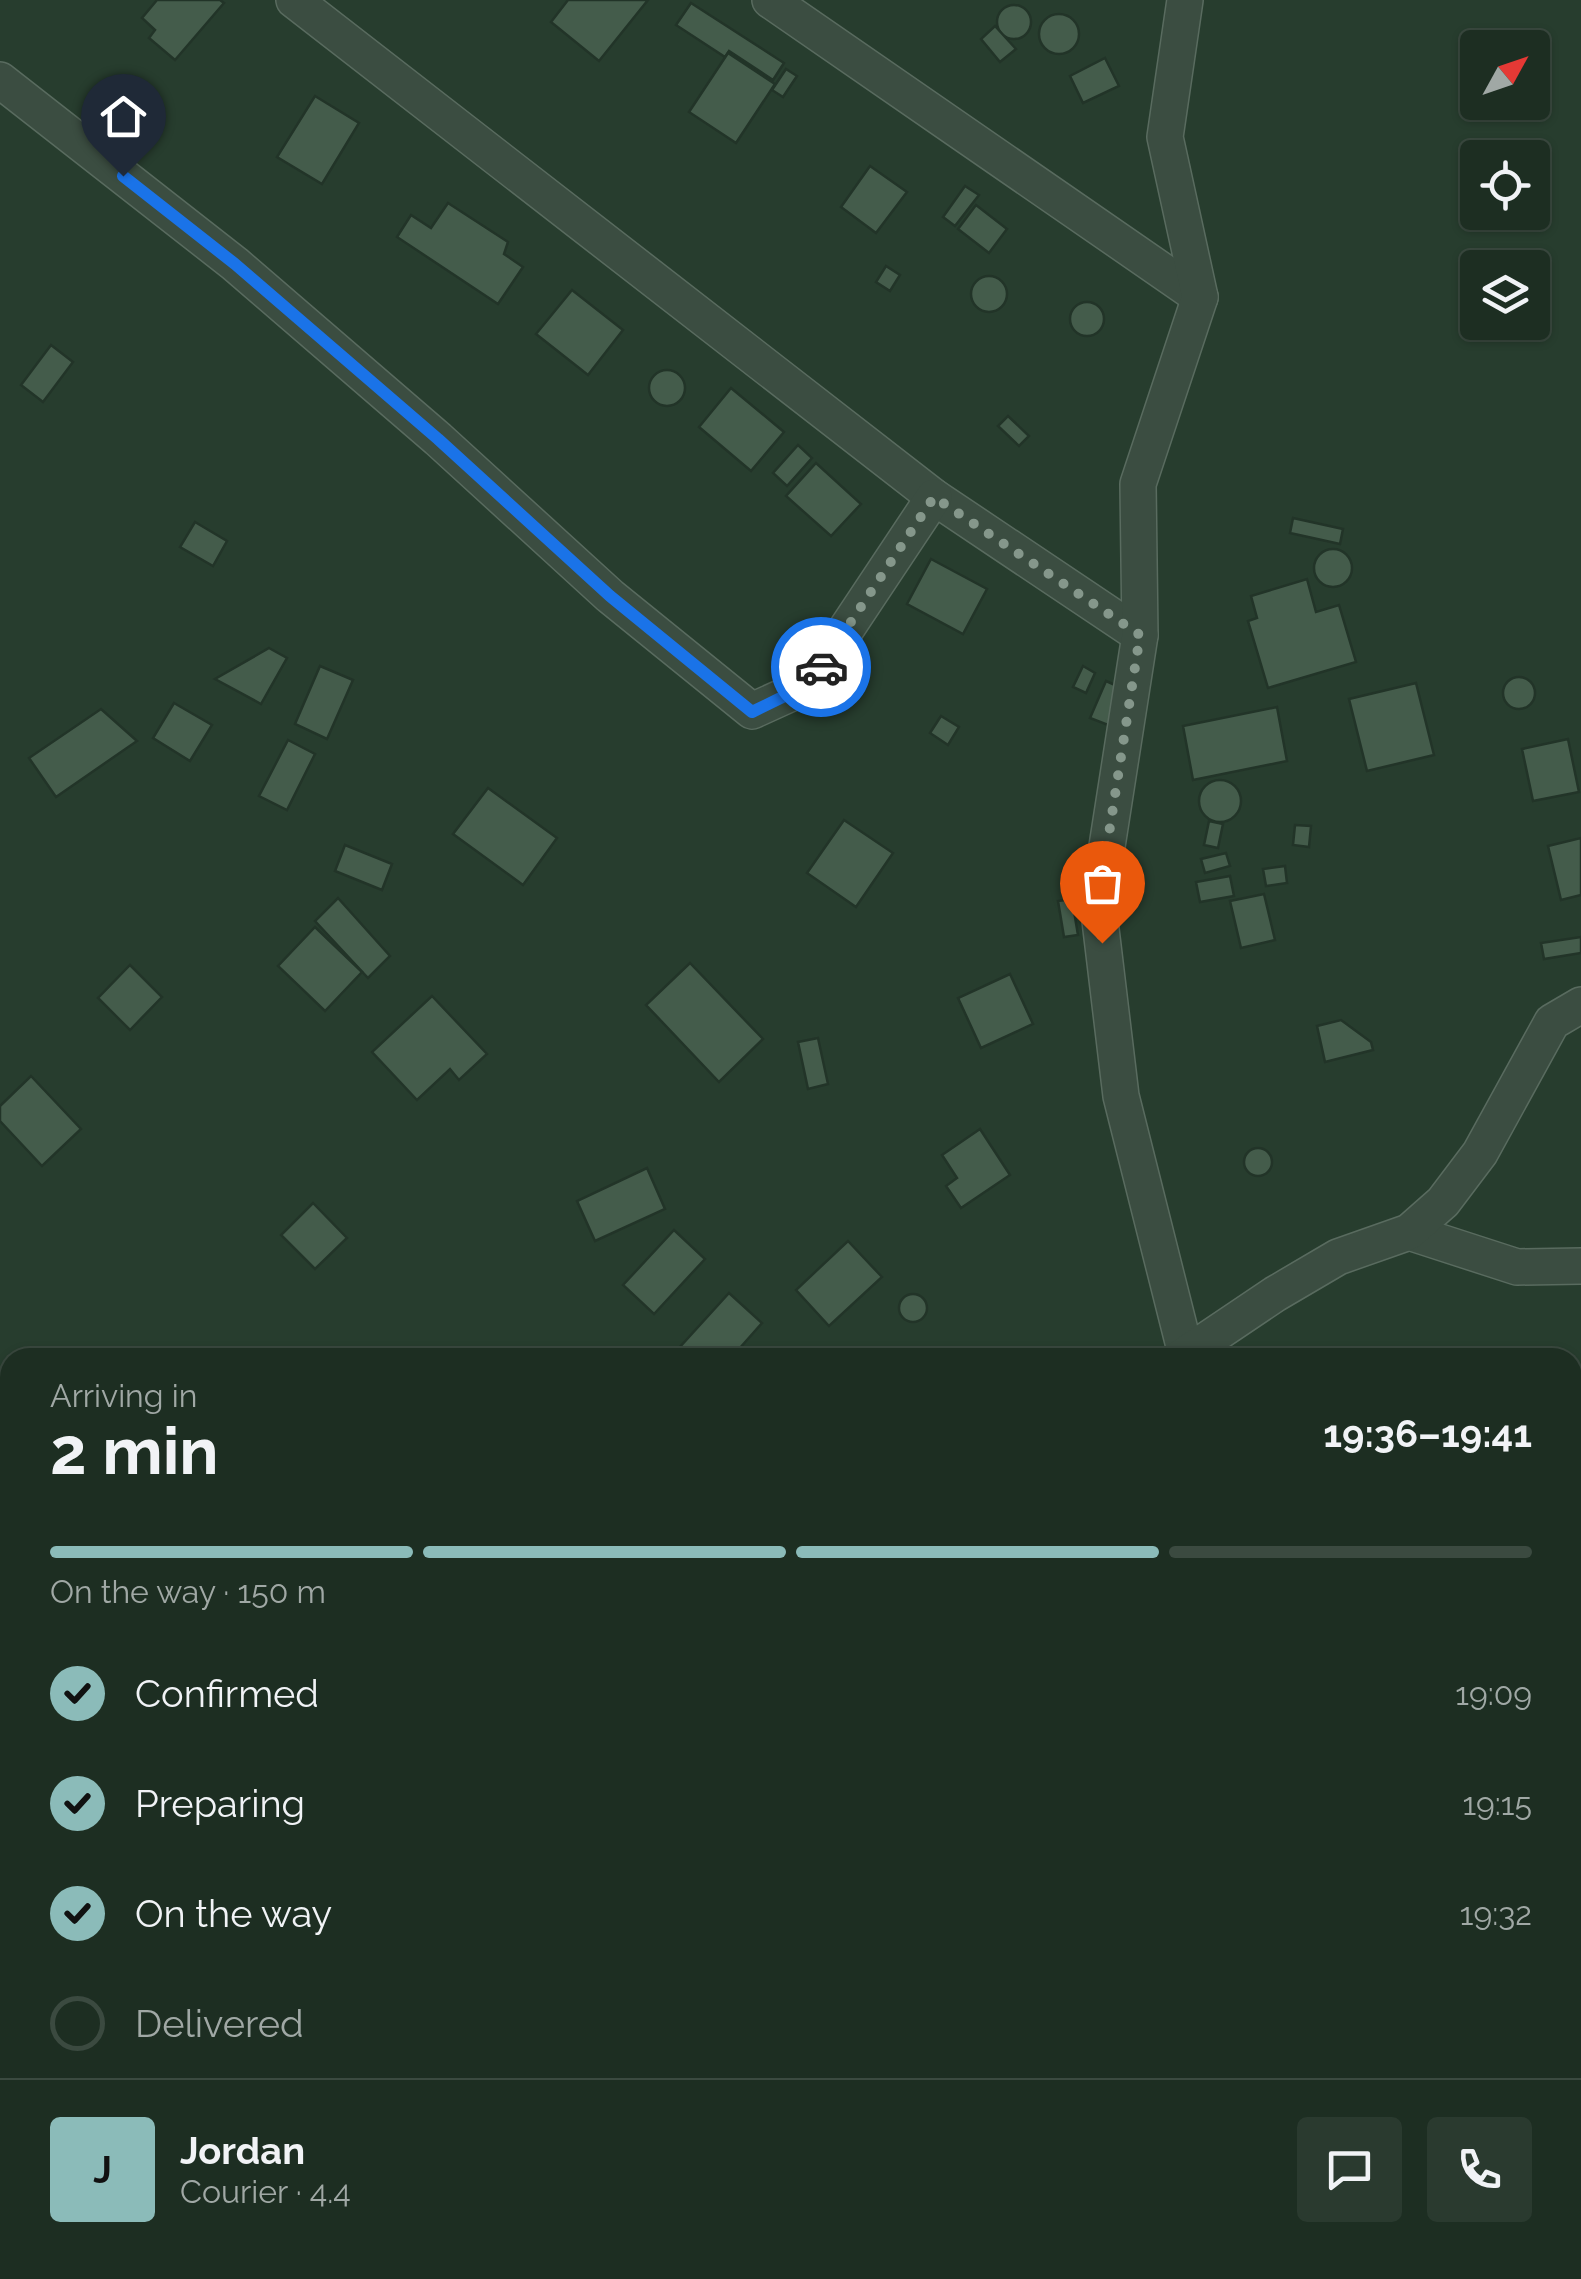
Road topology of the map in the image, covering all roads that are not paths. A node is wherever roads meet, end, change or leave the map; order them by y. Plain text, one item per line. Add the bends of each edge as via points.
1 (294, 0) edge
2 (770, 0) edge
3 (1185, 0) edge
4 (0, 80) edge
5 (1200, 297) junction
6 (934, 497) junction
7 (1140, 635) junction
8 (1581, 1005) edge
9 (1409, 1232) junction
10 (1581, 1266) edge
11 (1182, 1348) edge
12 (1197, 1348) edge

1 - 6 street
2 - 5 street
3 - 5 street via 1165,137
4 - 6 street via 235,264 610,596 752,712 809,684
5 - 7 street via 1138,484
6 - 7 street
7 - 11 street via 1098,904 1121,1096
8 - 9 street via 1552,1022 1480,1152 1443,1202
9 - 10 street via 1517,1267
9 - 12 street via 1338,1256

